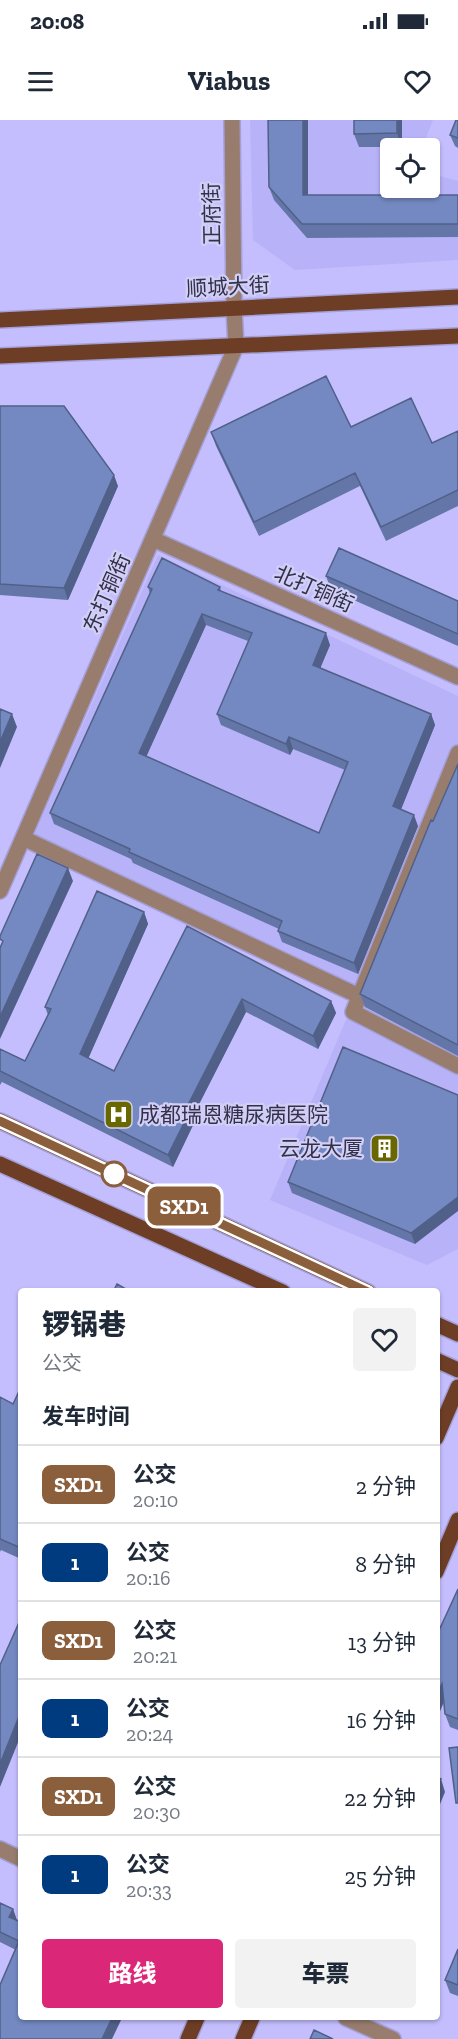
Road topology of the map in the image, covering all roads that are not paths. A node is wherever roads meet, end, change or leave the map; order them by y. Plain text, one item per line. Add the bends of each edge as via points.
1 (232, 120) edge
2 (458, 297) edge
3 (234, 308) junction
4 (0, 320) edge
5 (458, 336) edge
6 (236, 346) junction
7 (0, 356) edge
8 (153, 539) junction
9 (458, 677) edge
10 (458, 753) edge
11 (23, 838) junction
12 (0, 891) edge
13 (359, 996) junction
14 (458, 1066) edge
15 (0, 1121) edge
16 (0, 1164) edge
17 (274, 1288) edge
18 (359, 1288) edge
19 (440, 1326) edge
20 (458, 1334) edge
21 (440, 1362) edge
22 (458, 1370) edge
23 (458, 1387) edge
24 (440, 1429) edge
25 (458, 1520) edge
26 (440, 1563) edge
27 (0, 1849) edge
28 (18, 1858) edge
29 (196, 2020) edge
30 (251, 2020) edge
31 (350, 2020) edge
32 (188, 2039) edge
33 (243, 2039) edge
34 (393, 2039) edge

1 - 3 street, 正府街
2 - 3 main road, 顺城大街
3 - 4 main road, 顺城大街
3 - 6 street, 东打铜街
5 - 6 main road
6 - 7 main road
6 - 8 street, 东打铜街
8 - 9 street, 北打铜街
8 - 11 street, 东打铜街
10 - 13 street
11 - 12 street, 东打铜街
11 - 13 street
13 - 14 street via 352,1012
15 - 18 main road
16 - 17 main road
19 - 20 main road
21 - 22 main road
23 - 24 main road
25 - 26 main road
27 - 28 street
29 - 32 main road
30 - 33 main road
31 - 34 street

